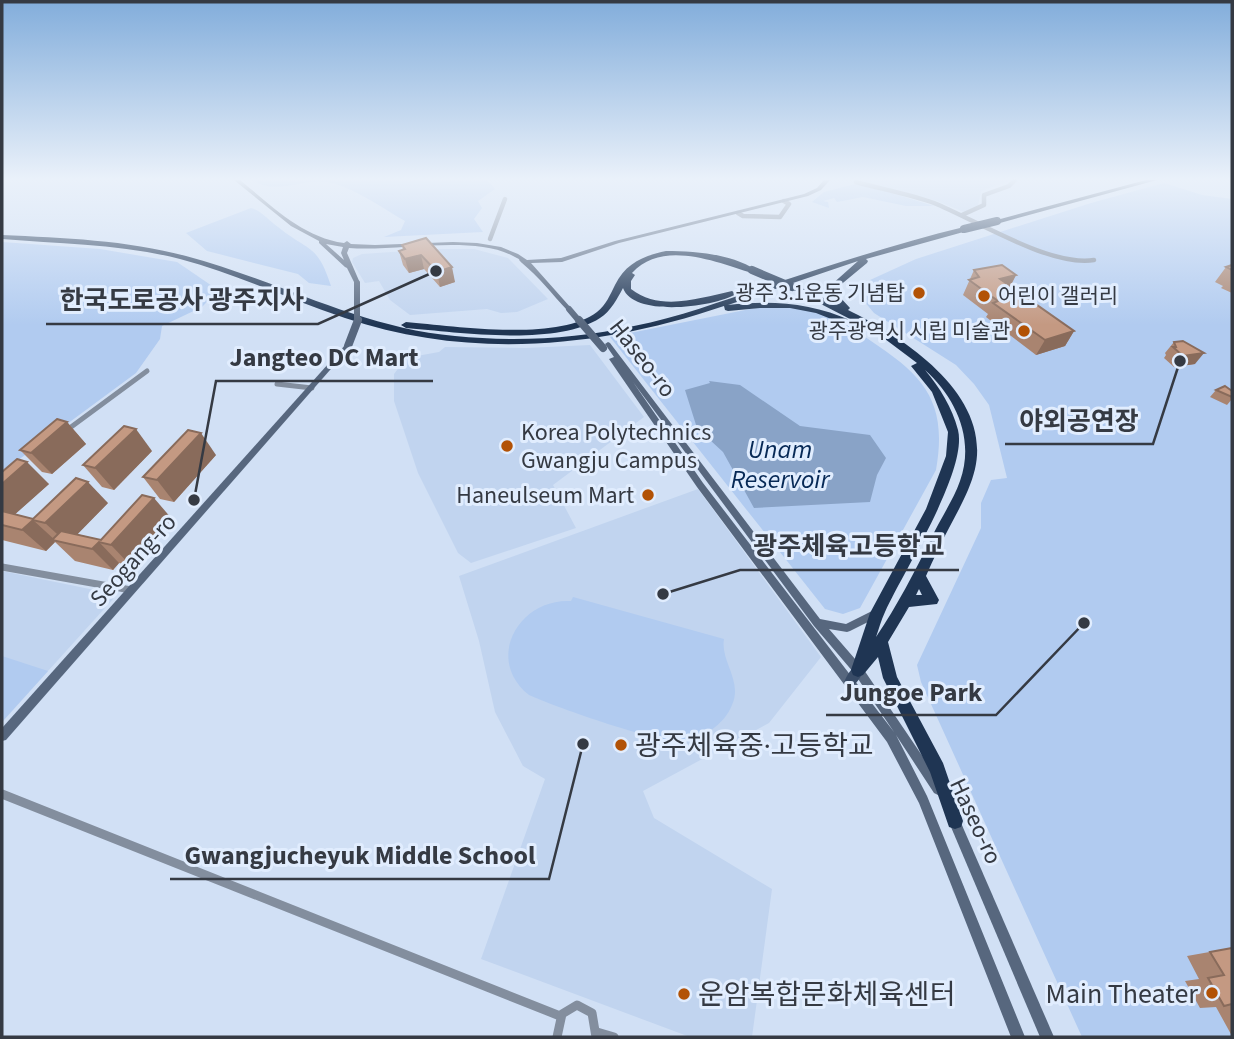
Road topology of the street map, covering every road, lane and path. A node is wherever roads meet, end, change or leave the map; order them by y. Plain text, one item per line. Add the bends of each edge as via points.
1 (299, 228) edge
2 (310, 228) edge
3 (495, 228) edge
4 (673, 228) edge
5 (955, 228) edge
6 (957, 228) edge
7 (985, 228) edge
8 (2, 235) edge
9 (491, 239) dead end
10 (318, 240) junction
11 (918, 240) junction
12 (346, 244) junction
13 (364, 248) junction
14 (1094, 260) dead end
15 (528, 262) junction
16 (349, 267) junction
17 (750, 271) junction
18 (735, 293) junction
19 (692, 313) junction
20 (406, 325) junction
21 (877, 334) junction
22 (606, 346) junction
23 (147, 371) dead end
24 (277, 384) dead end
25 (312, 388) junction
26 (57, 438) edge
27 (2, 567) edge
28 (919, 576) junction
29 (131, 590) junction
30 (904, 602) junction
31 (877, 613) junction
32 (817, 623) junction
33 (882, 644) junction
34 (858, 670) junction
35 (850, 682) junction
36 (2, 736) edge
37 (2, 793) edge
38 (955, 821) junction
39 (560, 1016) junction
40 (596, 1034) edge
41 (557, 1037) edge
42 (614, 1037) edge
43 (1018, 1037) edge
44 (1047, 1037) edge

1 - 10 main road, Haseo-ro
2 - 12 main road, Haseo-ro
3 - 9 street
4 - 15 main road via 562,260
5 - 18 highway via 868,248
6 - 11 highway
7 - 14 street via 1076,263
8 - 19 highway via 107,244 184,258 369,323 451,339 564,339 633,329
8 - 20 highway via 114,241 193,255
10 - 12 main road, Haseo-ro
10 - 16 main road, Seogang-ro
11 - 19 highway
11 - 21 highway via 861,262 834,286 840,305
12 - 13 main road, Haseo-ro
12 - 15 main road, Haseo-ro via 493,244 515,249
12 - 16 main road, Seogang-ro
13 - 15 main road, Haseo-ro via 473,245 510,252
13 - 16 main road via 350,257
15 - 22 main road, Haseo-ro, bridge
16 - 25 main road, Seogang-ro, bridge via 357,283 359,316 348,346
17 - 18 highway via 701,257 674,256 643,264 627,281 628,290 638,299 662,305
17 - 20 highway via 705,255 667,255 638,264 623,279 611,304 592,319 572,325 481,331
17 - 21 highway, bridge
18 - 20 highway via 638,322 571,333 492,336
19 - 21 highway via 760,303 801,304
21 - 28 highway via 919,359 948,387 972,446 965,482
21 - 31 highway via 928,377 953,432 952,456 932,509
22 - 32 main road, Haseo-ro
22 - 35 main road, Haseo-ro via 700,485
23 - 26 street
24 - 25 street
25 - 29 main road, Seogang-ro
27 - 29 street
28 - 30 highway
28 - 30 highway via 932,600
29 - 36 main road, Seogang-ro
30 - 33 highway
31 - 32 main road via 847,628
31 - 34 highway
32 - 34 main road, Haseo-ro
33 - 34 highway
33 - 38 highway via 890,678 937,769
34 - 35 main road
34 - 38 main road, Haseo-ro
35 - 43 main road, Haseo-ro via 891,738 923,800
37 - 39 street
38 - 44 main road, Haseo-ro
39 - 40 street via 571,1006 585,1006 595,1018
39 - 41 street
40 - 42 street

